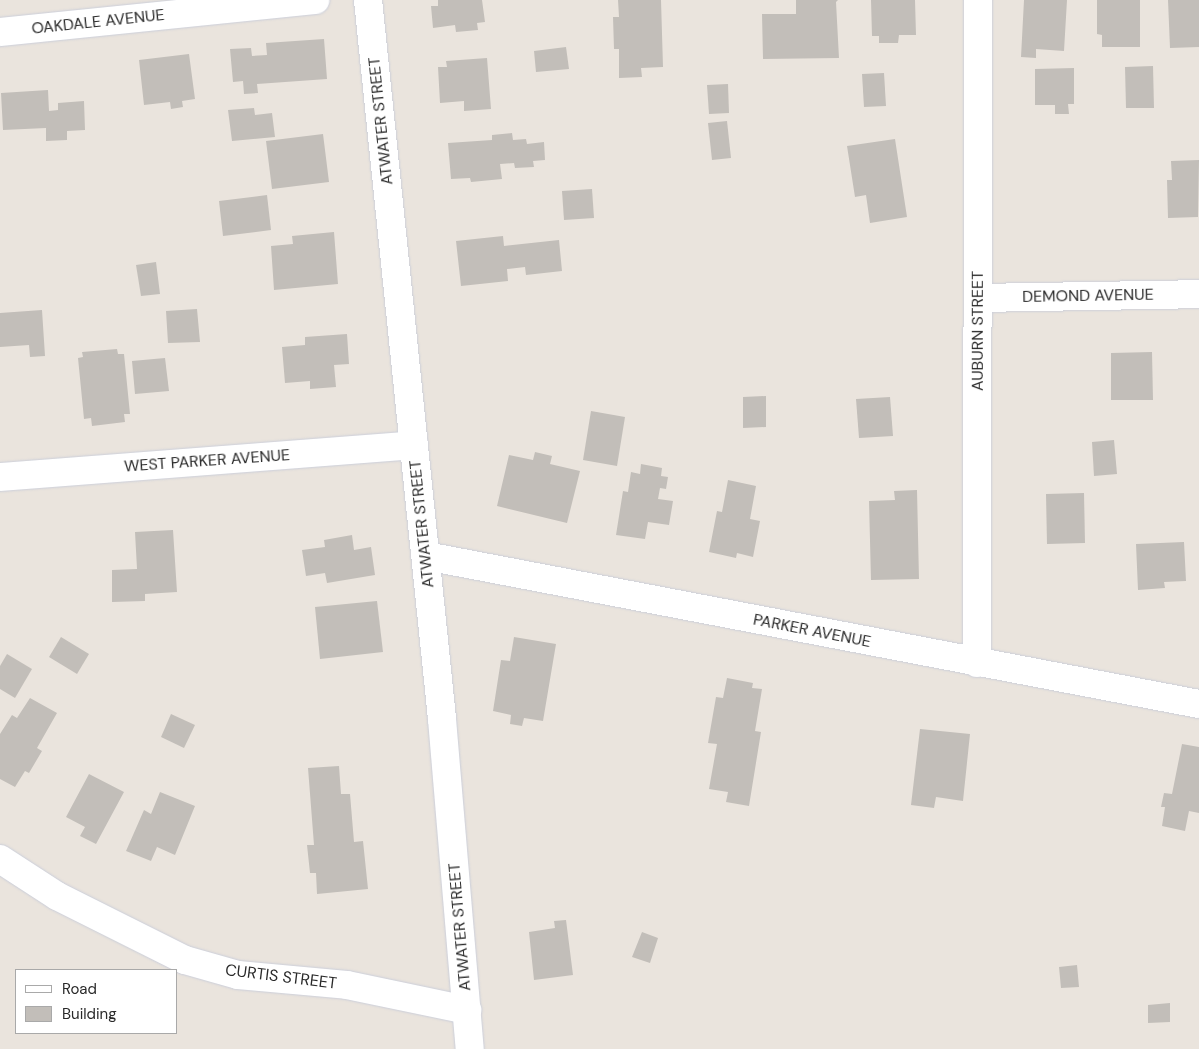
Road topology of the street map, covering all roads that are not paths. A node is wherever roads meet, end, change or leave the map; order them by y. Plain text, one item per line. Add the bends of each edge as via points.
1 (315, 0) edge
2 (368, 0) edge
3 (978, 0) edge
4 (0, 32) edge
5 (1199, 294) edge
6 (978, 298) junction
7 (414, 445) junction
8 (0, 477) edge
9 (426, 556) junction
10 (978, 663) junction
11 (1199, 704) edge
12 (0, 859) edge
13 (467, 1010) junction
14 (470, 1049) edge

1 - 4 street, OAKDALE AVENUE
2 - 7 street, ATWATER STREET
3 - 6 street, AUBURN STREET
5 - 6 street, DEMOND AVENUE
6 - 10 street, AUBURN STREET
7 - 8 street, WEST PARKER AVENUE
7 - 9 street, ATWATER STREET
9 - 10 street, PARKER AVENUE
9 - 13 street, ATWATER STREET
10 - 11 street, PARKER AVENUE
12 - 13 street, CURTIS STREET via 57,896 185,960 238,975 347,985
13 - 14 street, ATWATER STREET

